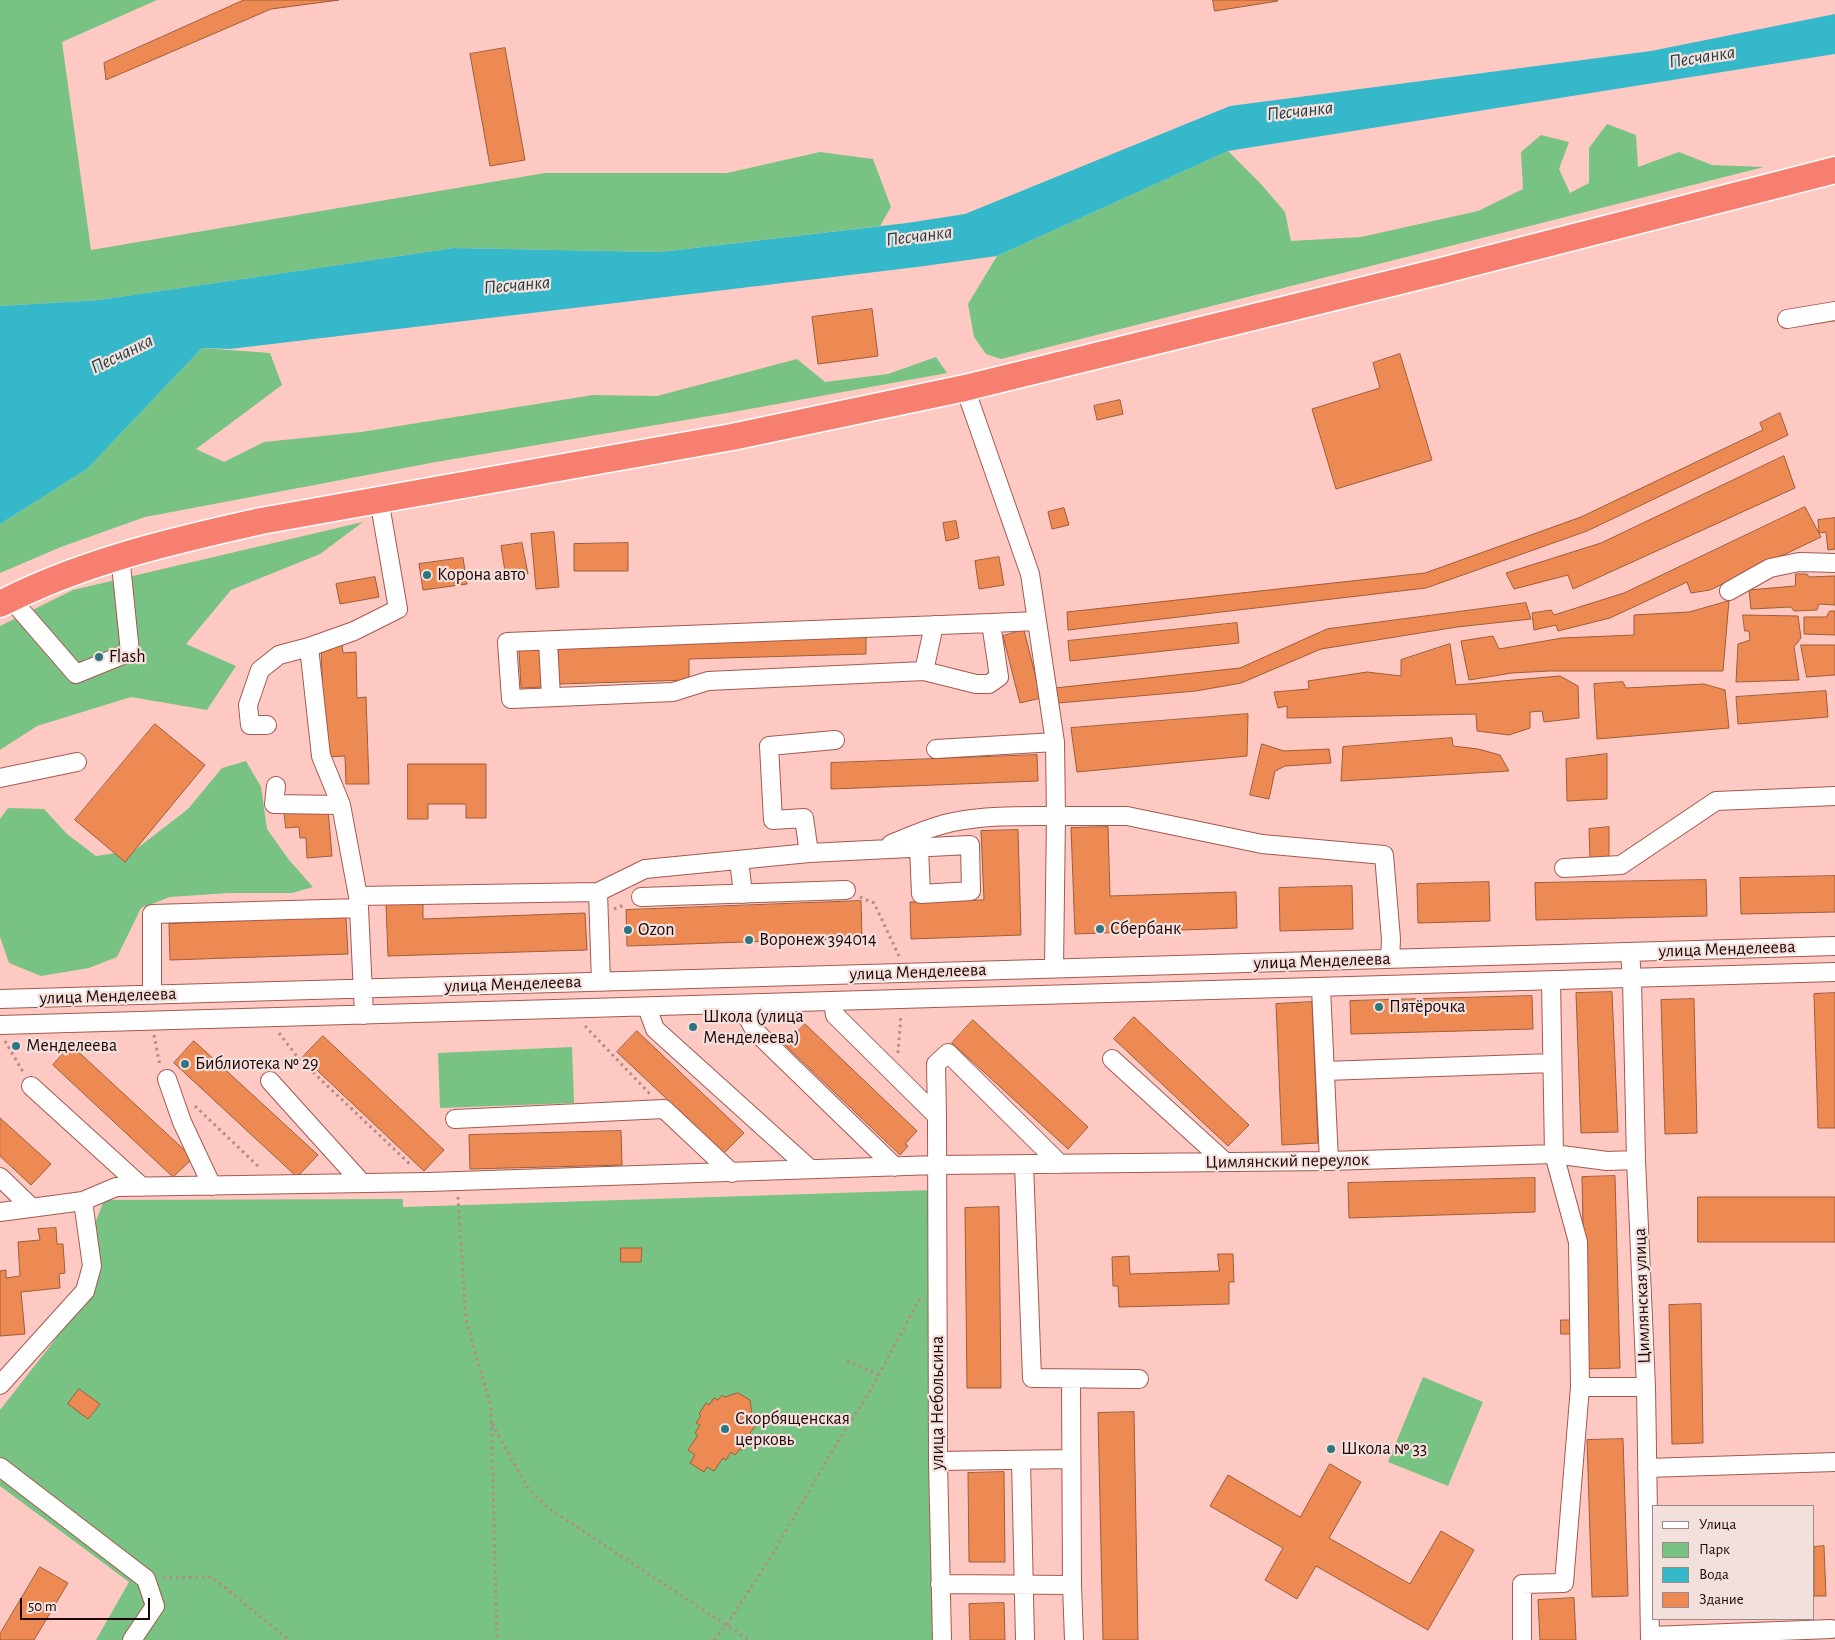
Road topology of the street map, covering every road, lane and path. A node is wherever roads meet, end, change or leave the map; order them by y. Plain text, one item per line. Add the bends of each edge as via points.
1 (1835, 170) edge
2 (1835, 311) edge
3 (1787, 319) dead end
4 (966, 388) junction
5 (379, 499) junction
6 (120, 556) junction
7 (1835, 563) edge
8 (1729, 591) dead end
9 (5, 602) edge
10 (1037, 621) junction
11 (991, 622) junction
12 (934, 625) junction
13 (548, 641) junction
14 (309, 646) junction
15 (924, 671) junction
16 (551, 697) junction
17 (267, 725) dead end
18 (835, 740) dead end
19 (1055, 742) junction
20 (936, 749) dead end
21 (77, 762) dead end
22 (0, 778) edge
23 (276, 786) dead end
24 (1835, 796) edge
25 (341, 805) junction
26 (1056, 816) junction
27 (919, 847) dead end
28 (879, 849) junction
29 (809, 853) junction
30 (739, 860) junction
31 (1564, 868) dead end
32 (846, 890) joint
33 (598, 892) junction
34 (743, 894) junction
35 (642, 897) joint
36 (358, 902) junction
37 (599, 915) junction
38 (1835, 946) edge
39 (1630, 952) junction
40 (899, 956) dead end
41 (1390, 959) junction
42 (1054, 968) junction
43 (1835, 972) edge
44 (1632, 979) junction
45 (1550, 981) junction
46 (601, 982) junction
47 (362, 988) junction
48 (1320, 988) junction
49 (152, 995) junction
50 (0, 999) edge
51 (833, 1002) junction
52 (748, 1004) junction
53 (647, 1006) junction
54 (901, 1012) dead end
55 (364, 1015) junction
56 (583, 1024) dead end
57 (276, 1029) dead end
58 (1, 1031) edge
59 (154, 1034) dead end
60 (1112, 1059) dead end
61 (1552, 1063) junction
62 (1325, 1072) junction
63 (897, 1076) junction
64 (167, 1079) joint
65 (270, 1080) dead end
66 (31, 1086) joint
67 (195, 1106) dead end
68 (664, 1108) junction
69 (937, 1116) junction
70 (455, 1118) dead end
71 (1554, 1154) junction
72 (1636, 1160) junction
73 (1329, 1161) junction
74 (1225, 1162) junction
75 (1024, 1164) junction
76 (1060, 1164) junction
77 (936, 1165) junction
78 (895, 1167) junction
79 (810, 1170) junction
80 (732, 1173) junction
81 (0, 1177) edge
82 (429, 1182) junction
83 (362, 1183) junction
84 (278, 1185) junction
85 (212, 1186) junction
86 (142, 1187) junction
87 (458, 1195) dead end
88 (83, 1201) junction
89 (32, 1208) junction
90 (0, 1212) edge
91 (938, 1265) junction
92 (847, 1360) dead end
93 (879, 1375) junction
94 (1071, 1379) junction
95 (1139, 1379) dead end
96 (0, 1385) edge
97 (1580, 1387) junction
98 (1646, 1387) junction
99 (491, 1422) junction
100 (1071, 1459) junction
101 (1021, 1460) junction
102 (938, 1461) junction
103 (1835, 1462) edge
104 (0, 1467) edge
105 (1647, 1468) junction
106 (1651, 1573) edge
107 (146, 1579) junction
108 (940, 1584) junction
109 (1024, 1585) junction
110 (1072, 1585) junction
111 (1751, 1625) edge
112 (726, 1626) junction
113 (1831, 1629) dead end
114 (1650, 1638) edge
115 (132, 1640) edge
116 (289, 1640) edge
117 (498, 1640) edge
118 (714, 1640) edge
119 (749, 1640) edge
120 (942, 1640) edge
121 (1025, 1640) edge
122 (1074, 1640) edge
123 (1522, 1640) edge

1 - 4 highway
2 - 3 street
4 - 5 highway via 732,437
4 - 10 street via 1030,574
5 - 6 highway via 261,521
5 - 14 street via 398,609 354,631
6 - 9 highway via 56,578
6 - 9 street via 130,652 76,674
7 - 8 street via 1799,562 1770,568
10 - 11 street
10 - 19 street
11 - 12 street
11 - 15 street via 1000,677 989,684 976,684
12 - 13 street
12 - 15 street
13 - 16 street
13 - 16 street via 507,642 511,699
14 - 17 street via 279,655 260,670 248,705 250,725
14 - 25 street via 321,756
15 - 16 street via 708,681 673,692
18 - 29 street via 769,746 773,820 804,818
19 - 20 street
19 - 26 street
21 - 22 street
23 - 25 street via 274,804
24 - 31 street via 1716,801 1621,865
25 - 36 street
26 - 28 street via 951,822
26 - 41 street via 1127,816 1262,844 1384,855
26 - 42 street
27 - 28 street
28 - 29 street
29 - 30 street
30 - 33 street via 645,869
30 - 34 street
32 - 34 street
32 - 40 path via 874,903
33 - 36 street
33 - 37 street
34 - 35 street
35 - 37 path
36 - 47 street
36 - 49 street via 152,914
37 - 46 street
38 - 39 street, улица Менделеева
39 - 41 street, улица Менделеева
39 - 44 street, Цимлянская улица
41 - 42 street, улица Менделеева
42 - 46 street, улица Менделеева
43 - 44 street, улица Менделеева
44 - 45 street, улица Менделеева
44 - 72 street, Цимлянская улица
45 - 48 street, улица Менделеева
45 - 61 street
46 - 47 street, улица Менделеева
47 - 49 street, улица Менделеева
47 - 55 street
48 - 51 street, улица Менделеева
48 - 62 street
49 - 50 street, улица Менделеева
51 - 52 street, улица Менделеева
51 - 63 street via 835,1015
52 - 53 street, улица Менделеева
52 - 78 street via 748,1018 755,1031
53 - 55 street, улица Менделеева
53 - 79 street via 655,1029
54 - 63 path
55 - 58 street, улица Менделеева
56 - 68 path
57 - 82 path via 299,1059
58 - 66 path
59 - 64 path via 159,1064
60 - 74 street
61 - 62 street
61 - 71 street
62 - 73 street
63 - 69 street
64 - 85 street via 182,1122
65 - 83 street
66 - 86 street
67 - 84 path
68 - 70 street
68 - 80 street
69 - 76 street, улица Небольсина via 936,1064 948,1053
69 - 77 street, улица Небольсина
71 - 72 street, Цимлянский переулок via 1607,1161
71 - 73 street, Цимлянский переулок
71 - 97 street via 1578,1242
72 - 98 street, Цимлянская улица
73 - 74 street, Цимлянский переулок
74 - 76 street, Цимлянский переулок
75 - 76 street, Цимлянский переулок
75 - 77 street, Цимлянский переулок
75 - 94 street via 1032,1378
77 - 78 street, Цимлянский переулок
77 - 91 street, улица Небольсина
78 - 79 street, Цимлянский переулок
79 - 80 street, Цимлянский переулок
80 - 82 street, Цимлянский переулок
81 - 89 street
82 - 83 street, Цимлянский переулок
83 - 84 street, Цимлянский переулок
84 - 85 street, Цимлянский переулок
85 - 86 street, Цимлянский переулок
86 - 88 street, Цимлянский переулок via 116,1187
87 - 99 path via 466,1320 491,1407
88 - 89 street, Цимлянский переулок
88 - 96 street via 92,1266 84,1291
89 - 90 street, Цимлянский переулок
91 - 93 path
91 - 102 street, улица Небольсина
92 - 93 path
93 - 112 path
94 - 95 street
94 - 100 street
97 - 98 street
97 - 123 street via 1564,1583 1522,1584
98 - 105 street, Цимлянская улица
99 - 112 path via 529,1490 551,1510
99 - 117 path
100 - 101 street
100 - 110 street
101 - 102 street
101 - 109 street
102 - 108 street, улица Небольсина
103 - 105 street
104 - 107 street
105 - 106 street, Цимлянская улица
106 - 114 street, Цимлянская улица
107 - 115 street via 155,1606
107 - 116 path via 212,1577
108 - 109 street
108 - 120 street, улица Небольсина
109 - 110 street
109 - 121 street
110 - 122 street
111 - 113 street
111 - 114 street
112 - 118 path
112 - 119 path

